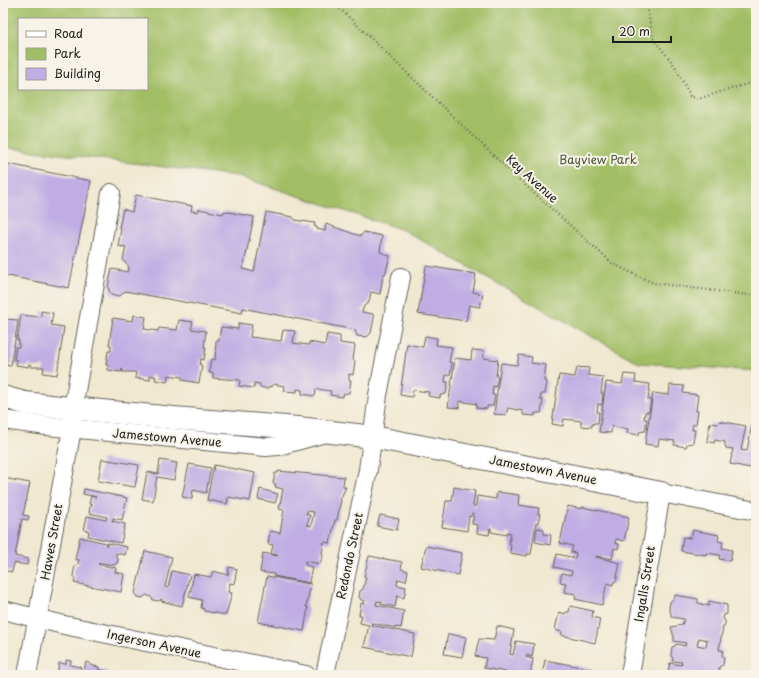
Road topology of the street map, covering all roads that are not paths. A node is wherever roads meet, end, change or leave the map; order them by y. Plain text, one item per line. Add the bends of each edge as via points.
1 (111, 193) dead end
2 (401, 277) dead end
3 (3, 397) edge
4 (73, 418) junction
5 (3, 420) edge
6 (373, 437) junction
7 (661, 493) junction
8 (756, 511) edge
9 (3, 610) edge
10 (38, 619) junction
11 (27, 675) edge
12 (306, 675) edge
13 (325, 675) edge
14 (630, 675) edge

1 - 4 street, Hawes Street
2 - 6 street, Redondo Street via 378,395
3 - 4 street, Jamestown Avenue
4 - 5 street, Jamestown Avenue via 23,424
4 - 6 street, Jamestown Avenue via 173,418
4 - 10 street, Hawes Street
6 - 7 street, Jamestown Avenue
6 - 13 street, Redondo Street
7 - 8 street, Jamestown Avenue
7 - 14 street, Ingalls Street
9 - 10 street, Ingerson Avenue
10 - 11 street, Hawes Street
10 - 12 street, Ingerson Avenue

